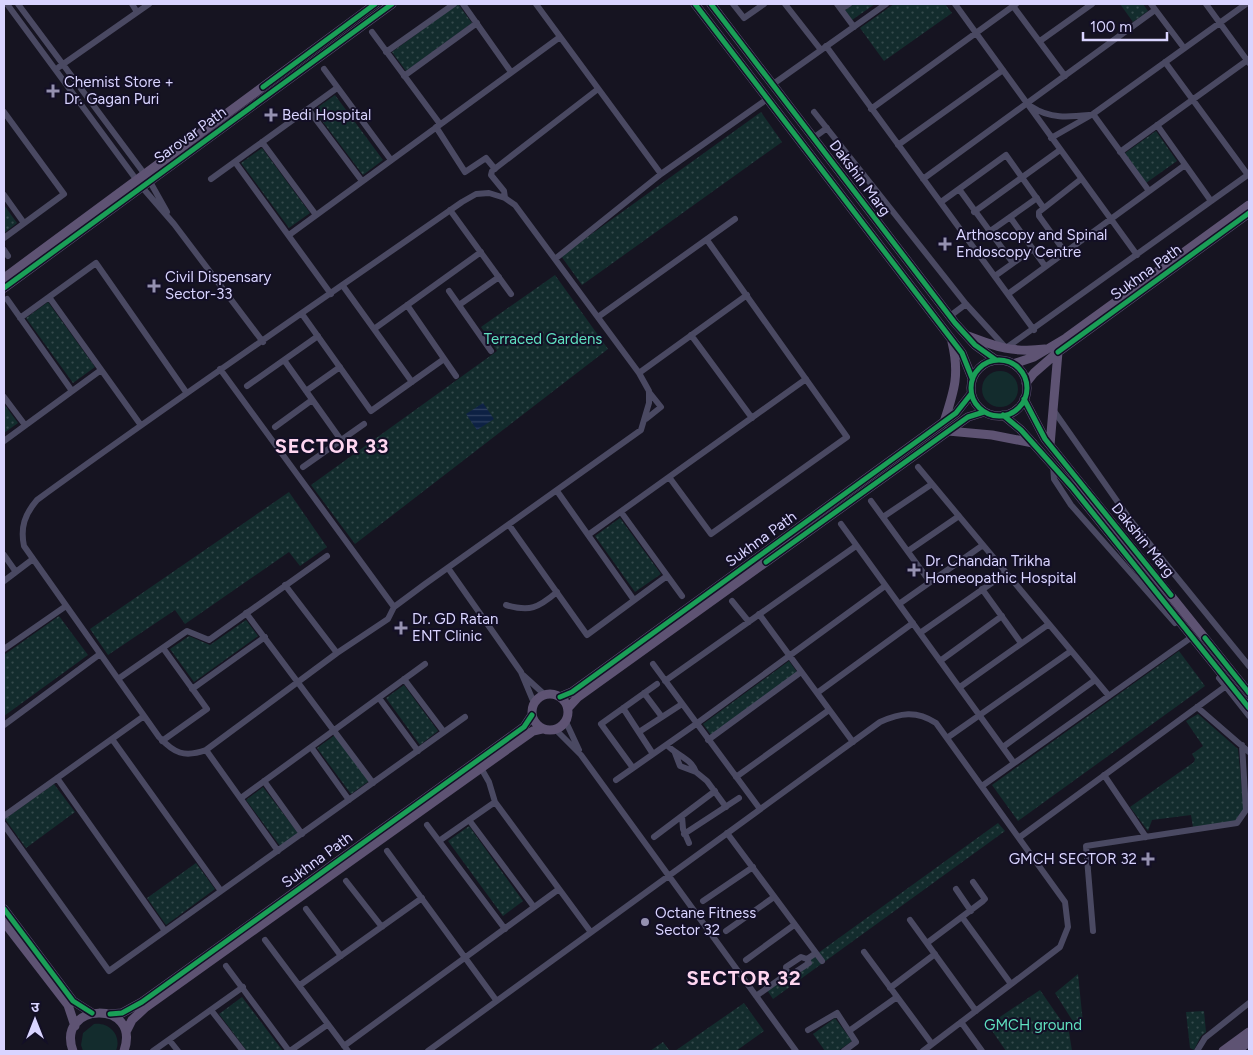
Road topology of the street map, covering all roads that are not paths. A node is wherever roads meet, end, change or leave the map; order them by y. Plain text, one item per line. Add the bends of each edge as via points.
1 (7, 4) edge
2 (18, 4) edge
3 (132, 4) edge
4 (149, 4) edge
5 (375, 4) edge
6 (392, 4) edge
7 (454, 4) edge
8 (463, 4) edge
9 (536, 4) edge
10 (695, 4) edge
11 (711, 4) edge
12 (733, 4) edge
13 (764, 4) edge
14 (786, 4) edge
15 (849, 4) edge
16 (886, 4) edge
17 (955, 4) edge
18 (1092, 4) edge
19 (1151, 4) edge
20 (1206, 4) edge
21 (1246, 4) edge
22 (1015, 5) edge
23 (839, 6) edge
24 (1155, 10) junction
25 (138, 12) junction
26 (477, 23) junction
27 (1220, 23) junction
28 (854, 27) junction
29 (372, 32) dead end
30 (976, 33) junction
31 (560, 37) junction
32 (1040, 41) junction
33 (824, 48) junction
34 (1184, 48) junction
35 (386, 52) junction
36 (1248, 61) edge
37 (1165, 62) junction
38 (62, 65) junction
39 (56, 69) junction
40 (324, 69) dead end
41 (1002, 70) junction
42 (512, 72) junction
43 (404, 76) junction
44 (1065, 76) junction
45 (776, 82) dead end
46 (338, 88) junction
47 (598, 89) junction
48 (1193, 100) junction
49 (763, 102) dead end
50 (1028, 104) junction
51 (308, 109) junction
52 (871, 109) junction
53 (4, 112) edge
54 (814, 112) dead end
55 (1093, 114) junction
56 (438, 126) junction
57 (1157, 126) junction
58 (827, 128) junction
59 (816, 136) dead end
60 (1051, 138) junction
61 (262, 142) junction
62 (898, 145) junction
63 (1060, 150) junction
64 (1120, 152) junction
65 (391, 160) junction
66 (235, 162) junction
67 (1185, 165) junction
68 (495, 169) junction
69 (661, 174) junction
70 (1248, 174) edge
71 (147, 177) junction
72 (1022, 178) junction
73 (212, 179) dead end
74 (923, 179) junction
75 (1081, 179) junction
76 (362, 181) junction
77 (139, 183) junction
78 (959, 189) junction
79 (1149, 191) junction
80 (4, 195) edge
81 (505, 198) junction
82 (1036, 198) junction
83 (1211, 201) junction
84 (941, 202) junction
85 (1249, 205) edge
86 (1043, 207) junction
87 (450, 210) junction
88 (974, 212) junction
89 (1249, 213) edge
90 (316, 215) junction
91 (1010, 217) junction
92 (735, 219) dead end
93 (1110, 219) junction
94 (24, 223) junction
95 (174, 224) junction
96 (990, 232) junction
97 (289, 235) junction
98 (4, 238) edge
99 (706, 240) junction
100 (1033, 249) junction
101 (481, 252) junction
102 (1065, 252) junction
103 (1137, 255) junction
104 (555, 259) junction
105 (1013, 264) junction
106 (1046, 266) junction
107 (995, 276) junction
108 (499, 277) junction
109 (4, 278) edge
110 (342, 286) junction
111 (4, 288) edge
112 (448, 291) dead end
113 (331, 294) junction
114 (511, 294) dead end
115 (1008, 294) junction
116 (746, 295) junction
117 (49, 296) junction
118 (7, 299) dead end
119 (966, 304) junction
120 (407, 305) junction
121 (459, 305) junction
122 (302, 314) junction
123 (950, 316) junction
124 (598, 317) junction
125 (20, 318) junction
126 (374, 329) junction
127 (1034, 330) junction
128 (691, 335) junction
129 (965, 335) junction
130 (318, 336) junction
131 (951, 339) junction
132 (263, 342) junction
133 (1049, 348) junction
134 (491, 351) dead end
135 (1058, 352) junction
136 (444, 358) junction
137 (284, 360) junction
138 (996, 360) junction
139 (1013, 364) junction
140 (340, 367) junction
141 (220, 369) junction
142 (102, 370) junction
143 (639, 373) junction
144 (456, 376) dead end
145 (972, 378) junction
146 (806, 379) junction
147 (412, 382) junction
148 (1026, 383) junction
149 (247, 386) dead end
150 (72, 391) junction
151 (306, 391) junction
152 (649, 391) junction
153 (186, 392) junction
154 (971, 394) junction
155 (4, 397) edge
156 (1024, 399) junction
157 (312, 400) junction
158 (1054, 411) junction
159 (984, 412) junction
160 (1003, 415) junction
161 (752, 418) junction
162 (646, 420) junction
163 (944, 422) junction
164 (140, 424) junction
165 (364, 424) dead end
166 (25, 426) junction
167 (275, 427) dead end
168 (948, 431) junction
169 (341, 440) junction
170 (4, 441) edge
171 (1033, 443) junction
172 (1050, 445) junction
173 (1053, 465) junction
174 (303, 467) dead end
175 (918, 467) dead end
176 (669, 477) junction
177 (932, 484) junction
178 (557, 491) junction
179 (871, 501) dead end
180 (621, 512) junction
181 (959, 516) junction
182 (883, 517) junction
183 (841, 524) dead end
184 (510, 525) junction
185 (588, 535) junction
186 (982, 545) junction
187 (856, 546) junction
188 (908, 551) junction
189 (4, 555) edge
190 (327, 556) dead end
191 (33, 559) junction
192 (448, 568) junction
193 (16, 572) junction
194 (1006, 573) junction
195 (667, 576) junction
196 (4, 581) edge
197 (930, 582) junction
198 (285, 584) junction
199 (885, 586) junction
200 (982, 589) junction
201 (557, 592) junction
202 (682, 596) dead end
203 (634, 600) junction
204 (732, 601) dead end
205 (899, 604) junction
206 (506, 605) dead end
207 (66, 606) junction
208 (394, 607) junction
209 (246, 612) junction
210 (759, 614) junction
211 (1002, 616) junction
212 (748, 622) junction
213 (912, 623) junction
214 (1049, 624) junction
215 (920, 633) junction
216 (265, 637) junction
217 (1189, 639) junction
218 (1021, 643) junction
219 (163, 648) junction
220 (4, 649) edge
221 (1071, 651) junction
222 (100, 654) junction
223 (337, 654) junction
224 (789, 656) junction
225 (940, 661) junction
226 (425, 664) dead end
227 (653, 664) dead end
228 (1249, 666) edge
229 (521, 672) junction
230 (801, 672) junction
231 (118, 679) junction
232 (404, 679) junction
233 (1095, 680) junction
234 (665, 681) junction
235 (298, 682) junction
236 (657, 684) dead end
237 (1226, 686) junction
238 (960, 687) junction
239 (192, 689) junction
240 (644, 693) junction
241 (817, 693) junction
242 (1249, 693) edge
243 (545, 694) junction
244 (1109, 696) junction
245 (560, 697) junction
246 (379, 698) junction
247 (534, 703) junction
248 (682, 704) junction
249 (1197, 707) junction
250 (568, 708) junction
251 (623, 708) junction
252 (1249, 708) edge
253 (829, 710) junction
254 (532, 715) junction
255 (980, 715) junction
256 (144, 716) junction
257 (1249, 716) edge
258 (465, 717) dead end
259 (662, 717) junction
260 (566, 722) junction
261 (696, 724) junction
262 (4, 725) edge
263 (542, 729) junction
264 (334, 730) junction
265 (556, 730) junction
266 (444, 732) junction
267 (639, 732) junction
268 (947, 738) junction
269 (112, 739) junction
270 (708, 740) junction
271 (162, 741) junction
272 (853, 742) junction
273 (667, 744) junction
274 (1242, 745) junction
275 (311, 747) junction
276 (1003, 747) junction
277 (206, 750) junction
278 (418, 751) junction
279 (1249, 752) edge
280 (653, 754) junction
281 (581, 755) junction
282 (1014, 763) junction
283 (481, 768) junction
284 (632, 768) junction
285 (1104, 775) junction
286 (57, 778) junction
287 (736, 778) junction
288 (616, 780) dead end
289 (264, 781) junction
290 (372, 783) junction
291 (982, 786) junction
292 (714, 791) junction
293 (240, 798) junction
294 (739, 798) dead end
295 (349, 800) junction
296 (495, 802) junction
297 (726, 807) junction
298 (760, 809) junction
299 (1248, 811) edge
300 (4, 816) edge
301 (682, 816) junction
302 (469, 820) junction
303 (4, 825) edge
304 (427, 825) dead end
305 (726, 833) junction
306 (302, 834) junction
307 (684, 834) junction
308 (654, 836) dead end
309 (1146, 837) junction
310 (1020, 838) junction
311 (438, 841) junction
312 (689, 843) dead end
313 (278, 850) junction
314 (387, 851) dead end
315 (753, 867) junction
316 (668, 875) junction
317 (346, 881) dead end
318 (973, 882) dead end
319 (559, 889) junction
320 (956, 890) dead end
321 (221, 891) junction
322 (774, 897) junction
323 (422, 898) junction
324 (703, 901) dead end
325 (534, 907) junction
326 (4, 909) edge
327 (306, 909) dead end
328 (971, 911) junction
329 (962, 917) junction
330 (910, 920) dead end
331 (4, 922) edge
332 (794, 924) junction
333 (382, 927) junction
334 (505, 929) junction
335 (165, 931) junction
336 (590, 931) junction
337 (726, 931) dead end
338 (1093, 931) dead end
339 (265, 940) dead end
340 (927, 943) junction
341 (864, 952) dead end
342 (816, 953) junction
343 (935, 954) junction
344 (341, 956) junction
345 (465, 958) junction
346 (746, 960) dead end
347 (822, 961) dead end
348 (226, 966) dead end
349 (1011, 984) junction
350 (300, 985) junction
351 (243, 987) junction
352 (890, 988) junction
353 (756, 996) junction
354 (897, 997) junction
355 (496, 1000) junction
356 (1249, 1003) edge
357 (211, 1010) junction
358 (976, 1011) junction
359 (92, 1013) junction
360 (110, 1014) junction
361 (961, 1022) junction
362 (328, 1024) junction
363 (75, 1026) junction
364 (808, 1030) dead end
365 (849, 1031) junction
366 (126, 1032) junction
367 (1249, 1032) edge
368 (170, 1041) junction
369 (1249, 1042) edge
370 (932, 1044) junction
371 (346, 1048) edge
372 (73, 1050) edge
373 (124, 1051) edge
374 (153, 1051) edge
375 (178, 1051) edge
376 (243, 1051) edge
377 (289, 1051) edge
378 (428, 1051) edge
379 (796, 1051) edge
380 (844, 1051) edge
381 (923, 1051) edge
382 (982, 1051) edge
383 (1197, 1051) edge
384 (1223, 1051) edge
385 (1237, 1051) edge

1 - 39 street
2 - 38 street
3 - 25 street
4 - 25 street
5 - 71 main road, Sarovar Path
6 - 71 main road, Sarovar Path
7 - 35 street
8 - 26 street
9 - 31 street
10 - 131 main road, Dakshin Marg
11 - 123 main road, Dakshin Marg
12 - 13 street via 744,18
14 - 33 street
15 - 23 street
16 - 28 street
17 - 30 street
18 - 32 street
19 - 24 street
20 - 27 street
21 - 27 street
22 - 30 street
22 - 32 street
23 - 28 street
24 - 34 street
24 - 44 street
25 - 38 street
26 - 42 street
26 - 43 street
27 - 34 street
27 - 36 street
28 - 33 street
29 - 35 street
30 - 41 street
30 - 52 street
31 - 42 street
31 - 47 street
32 - 44 street
33 - 45 street
33 - 52 street
34 - 37 street
35 - 43 street
36 - 48 street
37 - 48 street
37 - 55 street
38 - 39 street
38 - 71 street
39 - 77 street
40 - 46 street
41 - 50 street
41 - 62 street
42 - 56 street
43 - 56 street
44 - 50 street
46 - 51 street
46 - 65 street
47 - 68 street
47 - 69 street
48 - 57 street
48 - 70 street
49 - 69 street
50 - 55 street via 1041,113 1056,117
50 - 60 street
50 - 74 street
51 - 61 street
51 - 76 street
52 - 62 street
53 - 94 street via 64,194
54 - 58 street
55 - 60 street
55 - 64 street
56 - 65 street
56 - 68 street via 465,172 486,158
57 - 64 street
57 - 67 street
58 - 59 street
58 - 119 street
60 - 63 street
61 - 66 street
61 - 90 street
62 - 74 street
63 - 72 street
63 - 75 street
64 - 79 street
65 - 76 street
66 - 73 street
66 - 97 street
67 - 79 street
67 - 83 street
68 - 81 street via 491,175 504,190
69 - 104 street
70 - 83 street
71 - 77 main road, Sarovar Path
71 - 95 street
72 - 78 street via 1006,155
72 - 82 street
72 - 88 street
74 - 84 street
75 - 86 street
75 - 93 street
76 - 90 street
77 - 95 street
77 - 109 main road, Sarovar Path
77 - 111 main road, Sarovar Path
78 - 84 street
78 - 88 street
79 - 93 street
80 - 94 street
81 - 87 street via 489,193 476,194
81 - 104 street via 515,205
82 - 86 street
82 - 91 street
83 - 103 street
84 - 107 street
85 - 133 main road, Sukhna Path
86 - 102 street via 1039,216
87 - 101 street
87 - 110 street
88 - 96 street
89 - 135 main road, Sukhna Path
90 - 97 street
91 - 96 street
91 - 100 street
92 - 99 street
93 - 102 street
93 - 103 street
94 - 98 street
95 - 132 street
96 - 105 street
97 - 113 street
99 - 116 street
99 - 124 street
100 - 105 street
100 - 106 street
101 - 108 street
101 - 120 street
102 - 106 street
103 - 127 street
104 - 124 street
105 - 107 street
106 - 115 street
107 - 115 street
108 - 114 street
108 - 121 street
110 - 113 street
110 - 126 street
112 - 121 street
113 - 122 street
115 - 127 street
116 - 128 street
116 - 146 street
117 - 125 street
117 - 142 street
117 - 153 street via 96,263
118 - 125 street
119 - 123 street
119 - 127 street via 1006,348
120 - 126 street
120 - 136 street
121 - 134 street
122 - 130 street
122 - 132 street
123 - 129 main road, Dakshin Marg
124 - 143 street
125 - 150 street
126 - 147 street
128 - 143 street
128 - 161 street
129 - 133 main road via 1006,350 1023,352
129 - 138 main road, Dakshin Marg
130 - 137 street
130 - 140 street
131 - 145 main road, Dakshin Marg via 962,353
131 - 163 main road via 957,380
132 - 141 street
133 - 139 main road, Sukhna Path
135 - 148 main road, Sukhna Path
135 - 158 main road
136 - 144 street
136 - 147 street
137 - 149 street
137 - 151 street
138 - 139 main road
138 - 145 main road via 979,368
139 - 148 main road
140 - 147 street via 371,411
140 - 151 street
141 - 153 street
141 - 208 street
142 - 150 street
142 - 164 street
143 - 152 street
145 - 154 main road
146 - 161 street
146 - 176 street via 847,437 831,449 711,534
148 - 156 main road
150 - 166 street
151 - 157 street
152 - 162 street
152 - 162 street via 661,407
153 - 164 street
154 - 159 main road
154 - 163 main road, Sukhna Path
155 - 166 street
156 - 160 main road via 1012,412
156 - 172 main road, Dakshin Marg
157 - 167 street
157 - 169 street
158 - 172 main road
158 - 228 street via 1131,521
159 - 160 main road
159 - 168 main road, Sukhna Path via 968,417
160 - 171 main road, Dakshin Marg
161 - 176 street
162 - 178 street via 641,430
163 - 245 main road, Sukhna Path via 572,692
164 - 191 street via 37,500 27,511 23,522 24,546
165 - 169 street
166 - 170 street
168 - 171 main road
168 - 250 main road, Sukhna Path via 578,697
169 - 174 street
171 - 173 main road, Dakshin Marg
172 - 242 main road, Dakshin Marg
173 - 217 street via 1054,479 1072,505
173 - 252 main road, Dakshin Marg
175 - 177 street
176 - 180 street
177 - 181 street
177 - 182 street
178 - 184 street
178 - 185 street
179 - 182 street
180 - 185 street
180 - 195 street
181 - 186 street
181 - 188 street
182 - 188 street
183 - 187 street
184 - 192 street
184 - 201 street
185 - 203 street
186 - 194 street
186 - 197 street
187 - 199 street
187 - 210 street
188 - 197 street
189 - 193 street
190 - 198 street
191 - 193 street
191 - 207 street
192 - 208 street
192 - 229 street
193 - 196 street
194 - 200 street
194 - 214 street
195 - 202 street
195 - 203 street
197 - 205 street
198 - 209 street
198 - 223 street
199 - 205 street
199 - 224 street
200 - 211 street
200 - 215 street
201 - 203 street via 587,636
201 - 206 street via 536,607 522,609
204 - 212 street
205 - 213 street
207 - 220 street
207 - 222 street
208 - 223 street via 388,619
209 - 216 street
209 - 219 street via 209,640 186,631
210 - 212 street
210 - 224 street
211 - 218 street
211 - 225 street
212 - 234 street
213 - 215 street
213 - 241 street
214 - 218 street
214 - 221 street
215 - 225 street
216 - 235 street
216 - 239 street
217 - 237 street
217 - 244 street
218 - 238 street
219 - 231 street
219 - 239 street
221 - 233 street
221 - 255 street
222 - 231 street
222 - 262 street
223 - 235 street
224 - 230 street
224 - 261 street
225 - 238 street
226 - 232 street
227 - 234 street
229 - 243 street
229 - 247 street
230 - 241 street
230 - 270 street
231 - 256 street
232 - 246 street
232 - 266 street
233 - 244 street
233 - 276 street
234 - 248 street
235 - 264 street
235 - 277 street
236 - 240 street
237 - 249 street
237 - 257 street
238 - 255 street
239 - 271 street via 207,709
240 - 251 street
240 - 259 street
241 - 253 street
243 - 245 main road
243 - 247 main road
244 - 282 street
245 - 250 main road
246 - 264 street
246 - 278 street
247 - 254 main road
248 - 259 street
248 - 261 street
249 - 274 street
249 - 285 street
250 - 260 main road
251 - 267 street
251 - 284 street via 601,726
253 - 272 street
253 - 287 street
254 - 263 main road via 535,724
254 - 360 main road, Sukhna Path via 524,726 142,1002 122,1013
255 - 268 street
255 - 276 street
256 - 269 street
256 - 271 street
258 - 266 street
259 - 267 street
260 - 265 main road
260 - 281 street
261 - 270 street
261 - 273 street
263 - 265 main road
263 - 283 main road, Sukhna Path via 533,731
264 - 275 street
264 - 290 street
265 - 281 street
266 - 278 street
267 - 280 street
268 - 272 street via 936,723 925,716 907,713 880,722
268 - 291 street
269 - 286 street
269 - 321 street
270 - 287 street
271 - 277 street via 179,754
272 - 298 street
273 - 280 street
273 - 292 street via 680,766 696,772
274 - 279 street
274 - 299 street
275 - 289 street
275 - 295 street
276 - 282 street
277 - 293 street
278 - 290 street
280 - 284 street
281 - 316 street
282 - 291 street
283 - 296 street
283 - 366 main road, Sukhna Path via 146,1007 132,1020
284 - 288 street
285 - 309 street
285 - 310 street
286 - 300 street
286 - 335 street
287 - 298 street
289 - 293 street
289 - 306 street
290 - 295 street
291 - 310 street
292 - 297 street
292 - 301 street
293 - 313 street
294 - 297 street
295 - 306 street
296 - 302 street
296 - 319 street
297 - 307 street
298 - 305 street
299 - 309 street via 1237,823
301 - 307 street
301 - 308 street
302 - 311 street
302 - 325 street
303 - 335 street via 109,971
304 - 311 street
305 - 315 street
305 - 316 street
306 - 313 street
307 - 312 street
309 - 338 street via 1086,846
310 - 349 street via 1065,902 1068,927 1060,947
311 - 334 street
313 - 321 street
314 - 323 street
315 - 322 street
315 - 324 street
316 - 336 street
316 - 353 street
317 - 333 street
318 - 328 street via 984,899
319 - 325 street
319 - 336 street
320 - 328 street
321 - 335 street
322 - 332 street
322 - 337 street
323 - 333 street
323 - 345 street
325 - 334 street
326 - 359 main road via 74,1001
327 - 344 street
328 - 329 street
329 - 340 street
329 - 349 street
330 - 340 street
331 - 363 main road via 68,1005
332 - 342 street
332 - 346 street
333 - 344 street
334 - 345 street
336 - 355 street
339 - 350 street
340 - 343 street
341 - 352 street
342 - 347 street
342 - 353 street via 807,959 801,957 786,967 787,974
343 - 352 street
343 - 358 street
344 - 350 street
345 - 355 street
345 - 371 street
348 - 351 street
349 - 358 street
350 - 362 street
351 - 357 street
351 - 377 street
352 - 354 street
353 - 379 street
354 - 365 street
354 - 370 street
355 - 378 street
356 - 383 street via 1205,1038
357 - 368 street
357 - 376 street
358 - 361 street
359 - 360 main road
359 - 363 main road
360 - 366 main road
361 - 370 street
361 - 382 street
362 - 371 street
362 - 377 street
363 - 372 main road via 71,1037
364 - 365 street via 835,1012
365 - 380 street via 856,1043
366 - 373 main road
367 - 384 main road
368 - 374 street
368 - 375 street
369 - 385 main road
370 - 381 street

